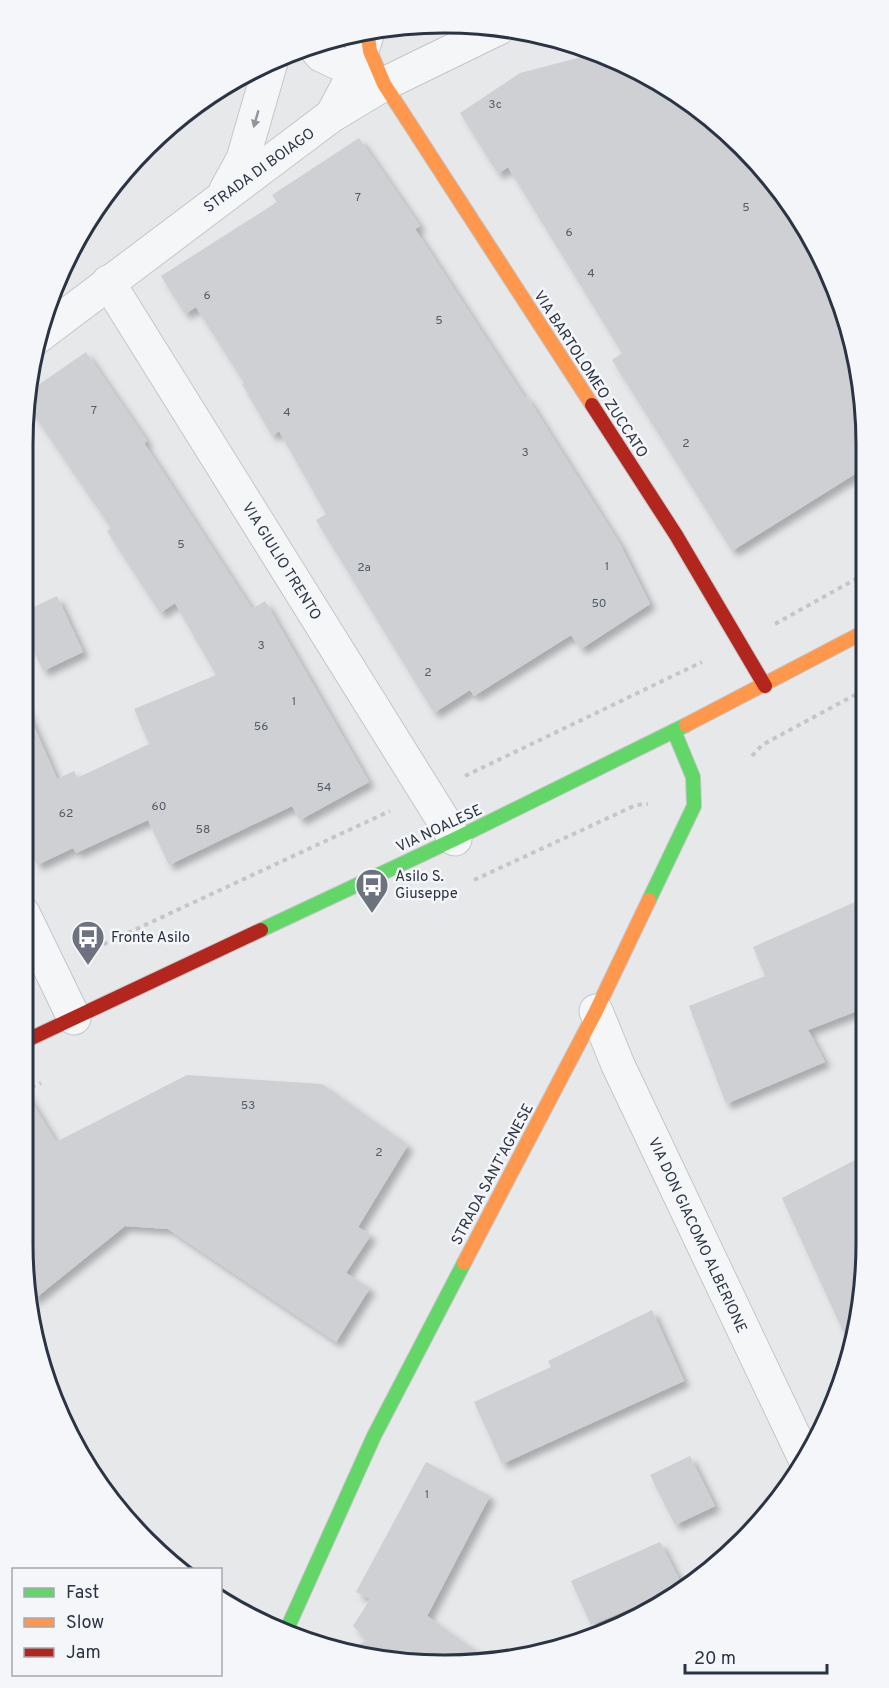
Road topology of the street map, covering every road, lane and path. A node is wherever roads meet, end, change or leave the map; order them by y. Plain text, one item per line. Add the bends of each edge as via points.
1 (481, 35) edge
2 (367, 41) edge
3 (319, 53) edge
4 (268, 72) edge
5 (369, 78) junction
6 (222, 197) junction
7 (108, 282) junction
8 (50, 327) edge
9 (856, 579) edge
10 (778, 622) dead end
11 (856, 636) edge
12 (706, 660) dead end
13 (765, 687) junction
14 (856, 694) edge
15 (674, 732) junction
16 (752, 756) dead end
17 (463, 778) dead end
18 (396, 808) dead end
19 (456, 839) junction
20 (33, 934) edge
21 (81, 955) dead end
22 (596, 1011) junction
23 (74, 1018) junction
24 (33, 1037) edge
25 (801, 1450) edge
26 (289, 1625) edge

1 - 5 street, STRADA DI BOIAGO
2 - 5 street
3 - 5 street
4 -> 6 street via 243,159
5 - 6 street, STRADA DI BOIAGO via 332,116
5 - 13 street, VIA BARTOLOMEO ZUCCATO via 676,535
6 - 7 street, STRADA DI BOIAGO
7 - 8 street, STRADA DI BOIAGO
7 - 19 street, VIA GIULIO TRENTO
9 - 10 path
11 - 13 street, VIA NOALESE
12 - 17 path
13 - 15 street, VIA NOALESE
14 - 16 path via 762,745
15 - 19 street, VIA NOALESE
15 - 22 street, STRADA SANT'AGNESE via 695,782 694,806
18 - 21 path
19 - 23 street, VIA NOALESE
20 - 23 street
22 - 25 street, VIA DON GIACOMO ALBERIONE
22 - 26 street, STRADA SANT'AGNESE via 374,1436
23 - 24 street, VIA NOALESE

